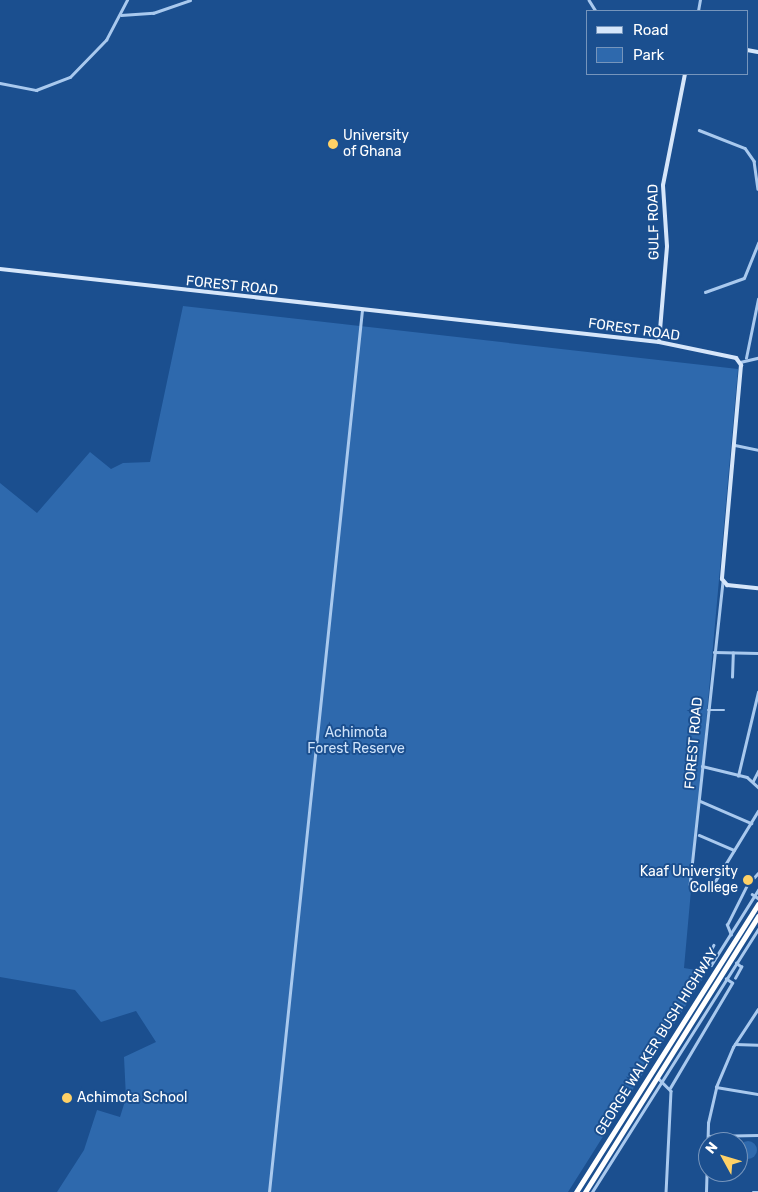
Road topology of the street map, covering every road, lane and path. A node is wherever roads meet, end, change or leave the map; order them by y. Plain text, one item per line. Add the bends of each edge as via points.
1 (127, 0) edge
2 (190, 0) edge
3 (121, 15) junction
4 (685, 75) edge
5 (0, 83) edge
6 (699, 130) dead end
7 (758, 189) edge
8 (758, 243) edge
9 (757, 256) edge
10 (0, 269) edge
11 (705, 292) dead end
12 (758, 299) edge
13 (362, 310) junction
14 (659, 342) junction
15 (746, 358) junction
16 (758, 358) edge
17 (740, 362) junction
18 (735, 445) junction
19 (758, 450) edge
20 (723, 582) junction
21 (758, 588) edge
22 (714, 652) junction
23 (758, 653) edge
24 (733, 654) junction
25 (732, 677) dead end
26 (758, 692) edge
27 (708, 710) junction
28 (724, 710) dead end
29 (702, 766) junction
30 (758, 771) edge
31 (738, 776) junction
32 (753, 781) junction
33 (758, 787) edge
34 (700, 801) junction
35 (758, 811) edge
36 (751, 823) junction
37 (698, 835) junction
38 (734, 850) junction
39 (758, 873) edge
40 (758, 890) edge
41 (752, 894) dead end
42 (758, 898) edge
43 (758, 904) edge
44 (758, 916) edge
45 (758, 929) edge
46 (731, 935) junction
47 (714, 945) dead end
48 (736, 963) junction
49 (726, 978) junction
50 (735, 978) dead end
51 (711, 1004) junction
52 (717, 1008) junction
53 (758, 1009) edge
54 (736, 1044) junction
55 (758, 1045) edge
56 (656, 1077) junction
57 (662, 1080) junction
58 (716, 1087) junction
59 (670, 1088) junction
60 (758, 1094) edge
61 (709, 1132) edge
62 (269, 1192) edge
63 (576, 1192) edge
64 (585, 1192) edge
65 (592, 1192) edge
66 (666, 1192) edge
67 (753, 1192) edge
68 (758, 1192) edge

1 - 3 street
2 - 3 street via 153,13
3 - 5 street via 91,57 62,81 36,90
4 - 14 main road, GULF ROAD via 663,185 667,246
6 - 7 street via 745,148 754,161
8 - 9 street
9 - 11 street via 738,283
10 - 13 main road, FOREST ROAD
12 - 15 street
13 - 14 main road, FOREST ROAD
13 - 62 street
14 - 17 main road, FOREST ROAD
15 - 16 street
15 - 17 street
17 - 18 main road, FOREST ROAD
18 - 19 street
18 - 20 main road, FOREST ROAD
20 - 21 main road
20 - 22 street, FOREST ROAD
22 - 24 street
22 - 27 street, FOREST ROAD
23 - 24 street
24 - 25 street
26 - 31 street
27 - 28 street
27 - 29 street, FOREST ROAD
29 - 31 street
29 - 34 street, FOREST ROAD
30 - 32 street
31 - 32 street
32 - 33 street
34 - 36 street
34 - 37 street, FOREST ROAD
35 - 36 street
36 - 38 street
37 - 38 street
37 - 38 street, FOREST ROAD via 690,884 700,888 714,883
39 - 46 street via 747,885 727,925
40 - 46 street
41 - 42 street, bridge
43 - 63 highway, GEORGE WALKER BUSH HIGHWAY
44 - 56 highway, GEORGE WALKER BUSH HIGHWAY
45 - 48 street
46 - 47 street via 711,965 706,960
48 - 49 street
48 - 50 street via 741,967
49 - 51 street
49 - 52 street via 732,983
51 - 52 street
51 - 57 street
52 - 59 street
53 - 54 street
54 - 55 street
54 - 58 street
56 - 57 street
56 - 64 highway, GEORGE WALKER BUSH HIGHWAY
57 - 59 street
57 - 65 street
58 - 60 street
58 - 61 street
59 - 66 street
67 - 68 street

